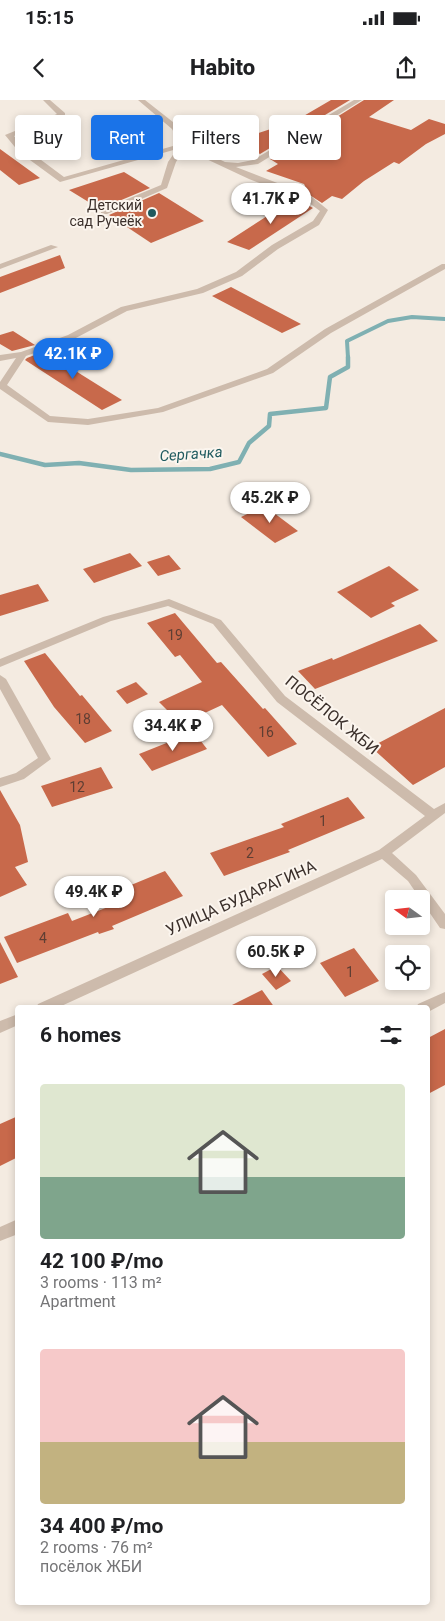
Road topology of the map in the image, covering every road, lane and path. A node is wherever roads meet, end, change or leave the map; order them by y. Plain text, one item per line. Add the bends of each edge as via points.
1 (46, 100) edge
2 (141, 100) edge
3 (359, 100) edge
4 (173, 126) edge
5 (173, 148) edge
6 (173, 160) edge
7 (214, 160) edge
8 (218, 162) junction
9 (104, 212) dead end
10 (54, 247) dead end
11 (445, 266) edge
12 (0, 267) edge
13 (23, 354) junction
14 (0, 358) edge
15 (0, 663) edge
16 (0, 679) edge
17 (0, 783) edge
18 (445, 807) edge
19 (434, 816) junction
20 (383, 853) junction
21 (445, 924) edge
22 (445, 997) edge
23 (50, 1005) edge
24 (429, 1005) edge
25 (15, 1020) edge
26 (1, 1025) edge
27 (15, 1227) edge
28 (0, 1234) edge

1 - 5 street via 62,115 9,134 22,150 63,180
2 - 4 street
3 - 8 street via 255,162
6 - 9 street via 164,186
7 - 8 street
8 - 13 street via 308,198 324,210 316,223 275,247 239,274 200,291 124,309 71,337
10 - 12 street
11 - 13 street via 328,331 270,371 160,410 88,422 48,419 2,386
13 - 14 street
15 - 19 street, ПОСЁЛОК ЖБИ via 107,619 169,602 217,622 281,699
16 - 17 street via 46,759 20,776
18 - 19 street, УЛИЦА БУДАРАГИНА
19 - 20 street, УЛИЦА БУДАРАГИНА
20 - 21 street via 412,878
20 - 23 street, УЛИЦА БУДАРАГИНА
22 - 24 street
25 - 26 street
27 - 28 street

